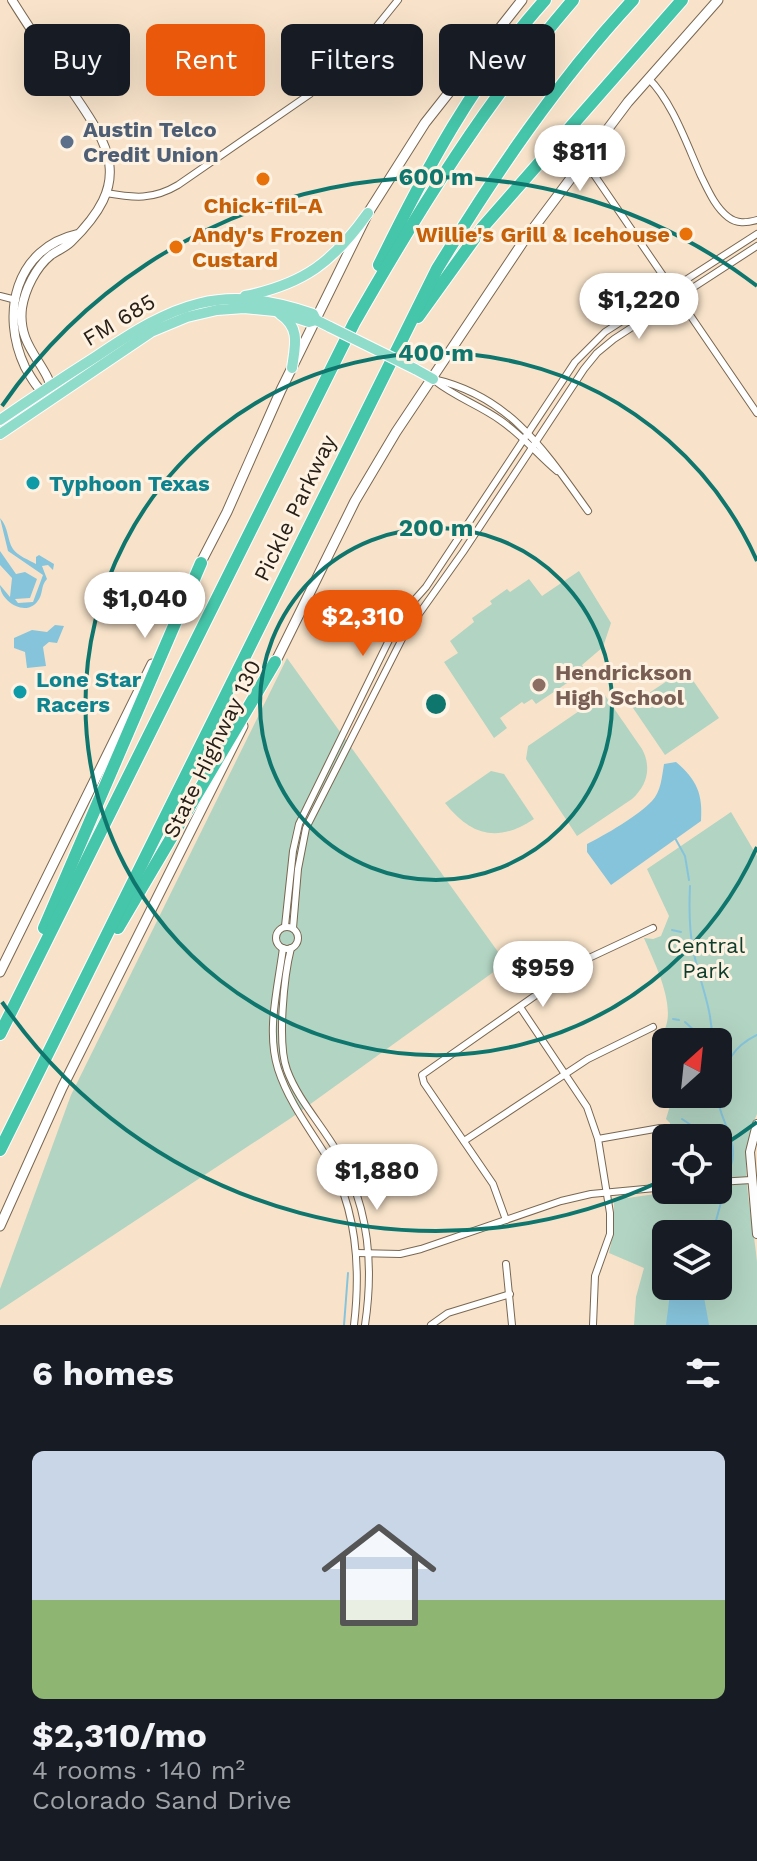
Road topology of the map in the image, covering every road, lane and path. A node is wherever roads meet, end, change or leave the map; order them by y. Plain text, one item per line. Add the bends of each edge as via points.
1 (12, 0) edge
2 (398, 0) edge
3 (522, 0) edge
4 (545, 0) edge
5 (573, 0) edge
6 (633, 0) edge
7 (682, 0) edge
8 (718, 0) edge
9 (648, 78) junction
10 (584, 160) junction
11 (106, 193) junction
12 (368, 213) junction
13 (757, 220) edge
14 (757, 234) edge
15 (757, 246) edge
16 (52, 249) junction
17 (671, 288) junction
18 (0, 296) edge
19 (677, 297) junction
20 (231, 298) junction
21 (11, 299) junction
22 (23, 302) junction
23 (275, 311) junction
24 (316, 320) junction
25 (354, 323) junction
26 (402, 340) junction
27 (32, 355) junction
28 (23, 364) junction
29 (292, 368) junction
30 (433, 379) junction
31 (52, 386) junction
32 (41, 393) junction
33 (54, 398) junction
34 (757, 413) edge
35 (0, 420) edge
36 (0, 434) edge
37 (526, 435) junction
38 (534, 443) junction
39 (588, 511) dead end
40 (201, 563) junction
41 (392, 634) junction
42 (397, 648) junction
43 (275, 662) junction
44 (289, 927) junction
45 (653, 928) dead end
46 (287, 948) junction
47 (0, 972) edge
48 (520, 1007) junction
49 (64, 1021) junction
50 (653, 1027) dead end
51 (0, 1028) edge
52 (0, 1034) edge
53 (279, 1050) junction
54 (565, 1074) junction
55 (757, 1124) edge
56 (652, 1129) edge
57 (598, 1139) junction
58 (464, 1141) junction
59 (0, 1150) edge
60 (751, 1180) junction
61 (732, 1181) edge
62 (652, 1188) edge
63 (606, 1192) junction
64 (506, 1220) junction
65 (0, 1226) edge
66 (757, 1234) edge
67 (357, 1253) junction
68 (370, 1254) junction
69 (506, 1264) dead end
70 (510, 1294) junction
71 (354, 1325) edge
72 (365, 1325) edge
73 (431, 1325) edge
74 (512, 1325) edge
75 (593, 1325) edge

1 - 11 street via 96,125 109,160
2 - 11 street via 310,94 178,185 141,198
3 - 12 main road, FM 685 via 433,111
4 - 25 highway via 495,61 439,148
5 - 25 highway, Pickle Parkway via 471,131
6 - 26 highway, Pickle Parkway via 508,156 437,269
7 - 26 highway via 482,228
8 - 9 main road, State Highway 130
9 - 10 main road, State Highway 130
9 - 13 street via 664,97 716,203 737,222
10 - 17 street
10 - 30 main road, State Highway 130
11 - 16 street via 78,234 64,248
12 - 20 main road, FM 685 via 314,271 271,290
12 - 24 main road
14 - 17 street
15 - 19 street
16 - 21 street via 24,270
16 - 22 street
17 - 19 street
17 - 37 street via 589,346
18 - 21 street
19 - 34 street
19 - 38 street via 597,353
20 - 24 main road, FM 685 via 276,303 313,314
20 - 31 main road, FM 685 / FM 685 via 164,314
21 - 22 street
21 - 28 street via 11,336
22 - 27 street via 21,325
23 - 24 main road, FM 685 / FM 685
23 - 29 main road via 295,331
23 - 33 main road, FM 685 / FM 685 via 217,310 170,323
24 - 29 main road
24 - 30 main road, FM 685 / FM 685, bridge
25 - 52 highway, Pickle Parkway
26 - 49 highway, Pickle Parkway
27 - 28 street
27 - 31 street
28 - 32 street
29 - 40 main road
30 - 37 street via 454,383 485,400
30 - 43 main road, State Highway 130 via 355,501
31 - 32 main road, FM 685 / FM 685
31 - 33 street
32 - 33 street
32 - 35 main road, FM 685 / FM 685
33 - 36 main road, FM 685 / FM 685
37 - 38 street
37 - 41 street
38 - 39 street
38 - 42 street
40 - 47 main road
40 - 51 highway
41 - 42 street
41 - 44 street via 299,824
42 - 44 street via 306,828
43 - 49 highway
43 - 65 main road, State Highway 130 via 62,1088
44 - 46 street via 298,937 297,944
44 - 46 street via 276,936
45 - 48 street via 589,958
46 - 53 street via 275,1012 273,1040
48 - 54 street
48 - 58 street via 422,1075
49 - 59 highway, Pickle Parkway
50 - 54 street
53 - 67 street via 278,1069 347,1203
53 - 68 street via 301,1099 356,1191
54 - 57 street via 587,1107
54 - 58 street
55 - 60 street
56 - 57 street
57 - 63 street
58 - 64 street via 493,1184
60 - 61 street
60 - 66 street
62 - 63 street
63 - 64 street
63 - 75 street via 610,1234 595,1276
64 - 68 street via 421,1249
67 - 68 street
67 - 71 street
68 - 72 street
69 - 70 street
70 - 73 street via 448,1313
70 - 74 street

